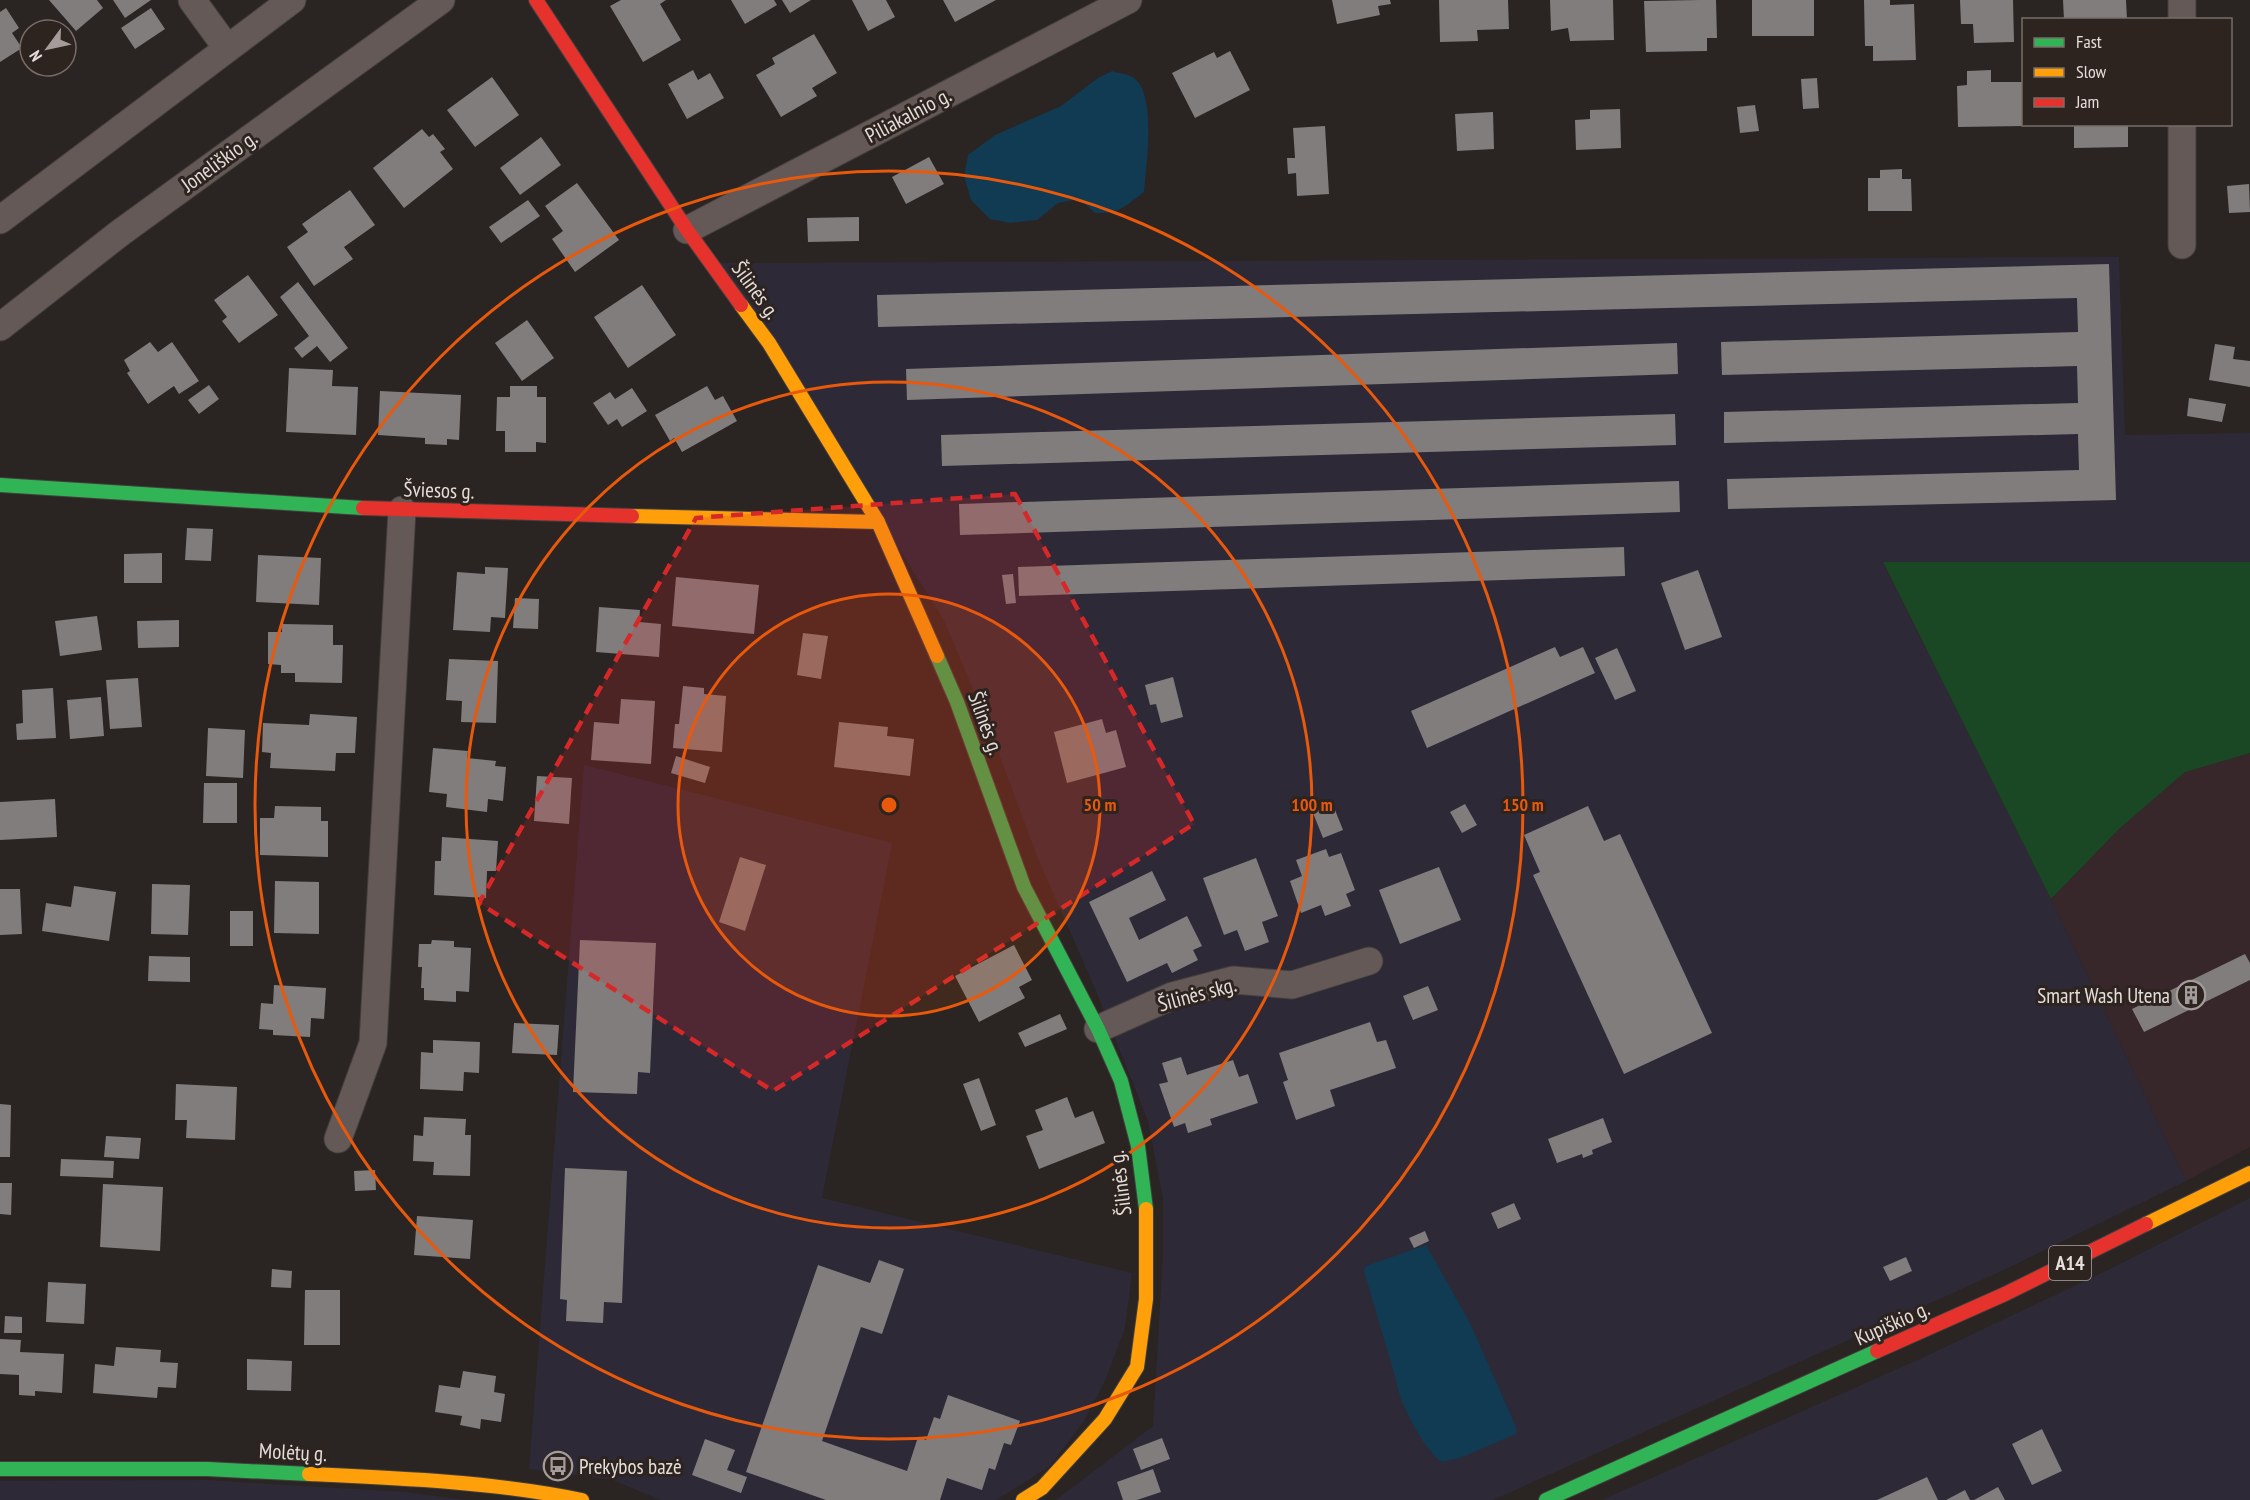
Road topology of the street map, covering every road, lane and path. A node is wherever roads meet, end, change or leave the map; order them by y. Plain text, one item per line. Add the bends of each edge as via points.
1 (192, 0) edge
2 (292, 0) edge
3 (441, 0) edge
4 (536, 0) edge
5 (1128, 0) edge
6 (2181, 0) edge
7 (2182, 18) edge
8 (227, 48) junction
9 (2182, 126) edge
10 (0, 220) edge
11 (687, 230) junction
12 (2182, 245) dead end
13 (0, 327) edge
14 (0, 485) edge
15 (402, 510) junction
16 (878, 522) junction
17 (1368, 960) dead end
18 (1098, 1029) junction
19 (338, 1139) dead end
20 (2250, 1173) edge
21 (0, 1469) edge
22 (582, 1500) edge
23 (1023, 1500) edge
24 (1546, 1500) edge

1 - 8 street
2 - 8 street
3 - 13 street, Joneliškio g. via 120,233
4 - 11 main road, Šilinės g.
5 - 11 street, Piliakalnio g.
6 - 7 street
8 - 10 street
9 - 12 street
11 - 16 main road, Šilinės g. via 770,343
14 - 15 main road, Šviesos g.
15 - 16 main road, Šviesos g.
15 - 19 street via 373,1043
16 - 18 main road, Šilinės g. via 957,702 1024,887
17 - 18 street, Šilinės skg. via 1292,985 1233,980 1172,996
18 - 23 main road, Šilinės g. via 1121,1081 1138,1146 1146,1212 1146,1299 1137,1367 1106,1419 1042,1488
20 - 24 main road, Kupiškio g. / A14 via 2005,1294
21 - 22 main road, Molėtų g. via 207,1469 401,1478

